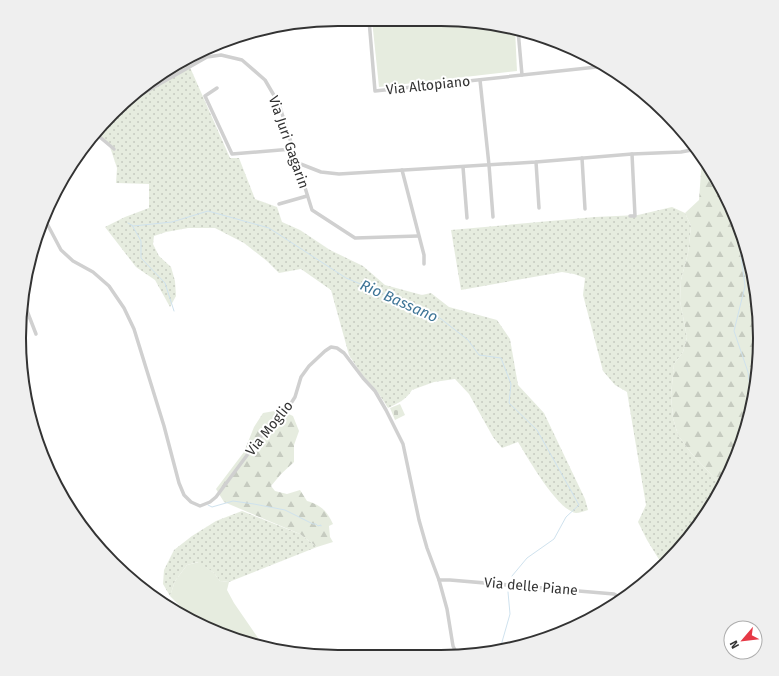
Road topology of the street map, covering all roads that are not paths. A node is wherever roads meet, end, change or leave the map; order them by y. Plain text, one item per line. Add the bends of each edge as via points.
1 (370, 26) edge
2 (519, 36) edge
3 (595, 67) edge
4 (522, 75) junction
5 (480, 80) junction
6 (217, 88) dead end
7 (144, 94) edge
8 (99, 137) edge
9 (114, 149) dead end
10 (292, 149) junction
11 (690, 150) edge
12 (632, 154) junction
13 (582, 158) junction
14 (536, 162) junction
15 (298, 163) junction
16 (489, 165) junction
17 (463, 166) junction
18 (402, 170) junction
19 (307, 196) junction
20 (279, 204) dead end
21 (539, 208) dead end
22 (585, 209) dead end
23 (630, 216) dead end
24 (493, 217) dead end
25 (467, 218) dead end
26 (48, 225) edge
27 (418, 236) junction
28 (424, 264) dead end
29 (28, 312) edge
30 (36, 334) dead end
31 (439, 580) junction
32 (616, 595) edge
33 (455, 649) edge

1 - 5 street, Via Altopiano via 375,91
2 - 4 street
3 - 4 street, Via Altopiano
4 - 5 street, Via Altopiano
5 - 16 street, Via Altopiano
6 - 10 street via 205,96 232,154
7 - 10 street, Via Juri Gagarin via 201,60 221,55 242,60 265,80 279,104
8 - 9 street
10 - 15 street, Via Juri Gagarin
11 - 12 street
12 - 13 street
12 - 23 street via 635,216
13 - 14 street
13 - 22 street
14 - 16 street
14 - 21 street
15 - 18 street via 321,172 339,174
15 - 19 street, Via Juri Gagarin
16 - 17 street
16 - 24 street, Via Altopiano
17 - 18 street
17 - 25 street
18 - 27 street
19 - 20 street
19 - 27 street, Via Juri Gagarin via 312,210 355,238
26 - 31 street, Via Moglio via 61,250 109,286 125,310 134,329 179,483 184,495 191,502 200,506 216,497 268,427 288,408 295,397 301,377 309,366 324,351 331,347 336,348 344,353 375,391 403,444 419,520
27 - 28 street
29 - 30 street
31 - 32 street, Via delle Piane
31 - 33 street, Via Moglio

